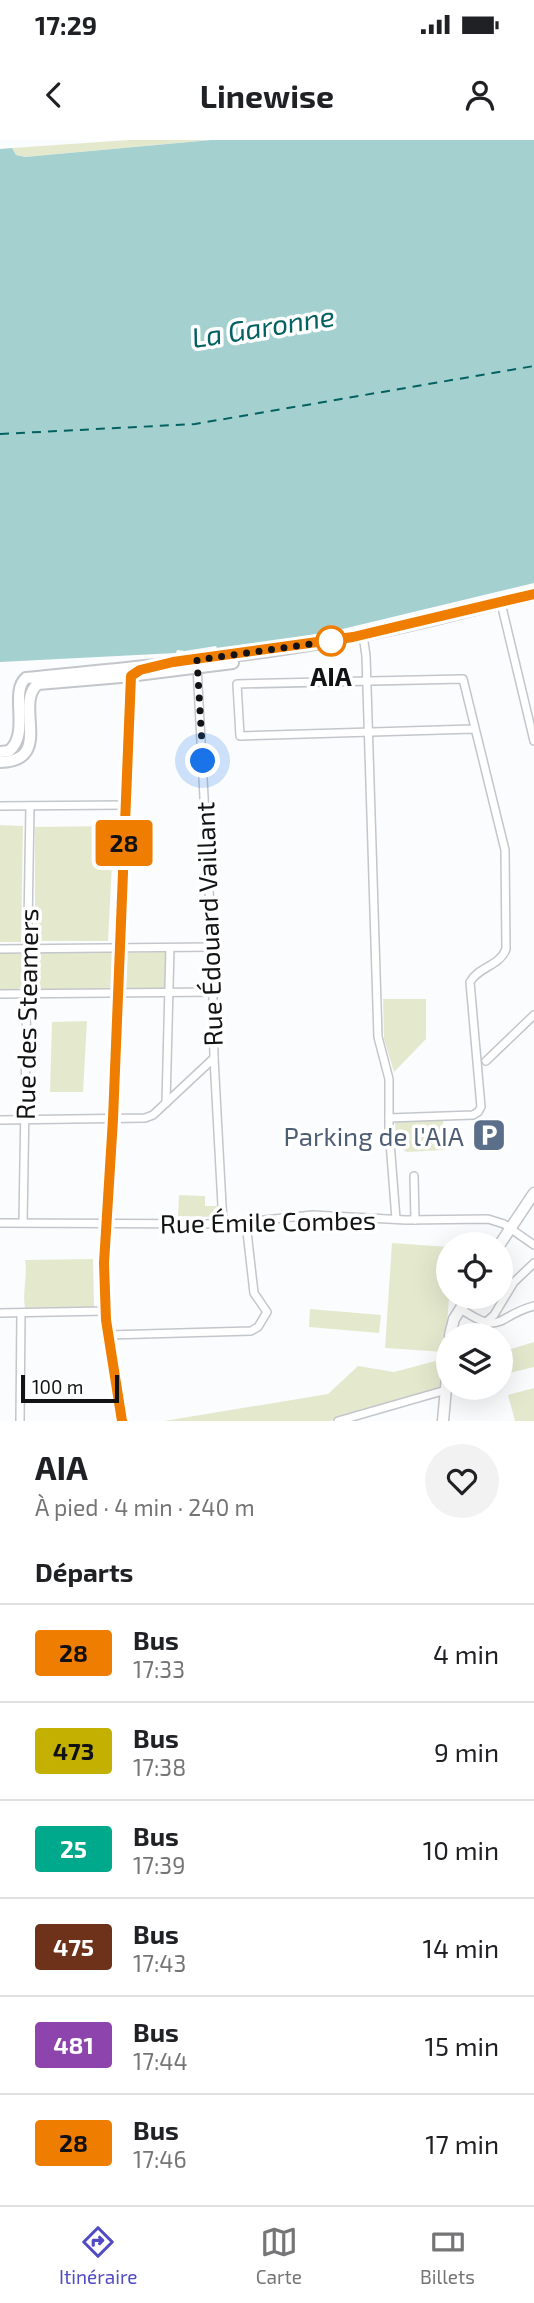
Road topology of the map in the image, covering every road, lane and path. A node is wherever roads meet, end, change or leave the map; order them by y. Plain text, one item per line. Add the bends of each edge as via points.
1 (534, 594) edge
2 (534, 601) edge
3 (502, 606) junction
4 (363, 638) junction
5 (197, 664) junction
6 (126, 672) junction
7 (367, 680) junction
8 (474, 729) junction
9 (369, 733) junction
10 (534, 741) edge
11 (0, 752) edge
12 (0, 762) edge
13 (125, 805) junction
14 (0, 806) edge
15 (30, 806) junction
16 (119, 946) junction
17 (212, 947) junction
18 (27, 948) junction
19 (170, 948) junction
20 (0, 949) edge
21 (214, 992) junction
22 (27, 993) junction
23 (117, 993) junction
24 (169, 993) junction
25 (0, 994) edge
26 (534, 1015) edge
27 (214, 1058) junction
28 (486, 1060) dead end
29 (166, 1103) junction
30 (389, 1118) junction
31 (113, 1119) junction
32 (0, 1120) edge
33 (25, 1120) junction
34 (414, 1176) dead end
35 (534, 1194) edge
36 (396, 1219) junction
37 (415, 1220) junction
38 (23, 1222) junction
39 (107, 1222) junction
40 (0, 1223) edge
41 (246, 1223) junction
42 (223, 1224) junction
43 (510, 1228) junction
44 (508, 1232) edge
45 (534, 1245) edge
46 (534, 1264) edge
47 (534, 1306) edge
48 (461, 1309) joint
49 (105, 1311) junction
50 (0, 1313) edge
51 (21, 1313) junction
52 (453, 1323) edge
53 (484, 1323) junction
54 (109, 1335) junction
55 (436, 1393) edge
56 (445, 1400) edge
57 (20, 1421) edge
58 (122, 1421) edge
59 (338, 1421) edge
60 (443, 1421) edge

1 - 3 main road
2 - 3 main road
3 - 4 main road
3 - 10 street
4 - 5 main road
4 - 7 street
5 - 6 main road
5 - 6 main road via 173,662
5 - 17 street, Rue Édouard Vaillant
6 - 11 main road via 24,679 16,744
6 - 12 main road via 34,687 26,751 12,762
6 - 13 street
7 - 8 street via 463,679
7 - 9 street
7 - 9 street via 237,684 240,736
8 - 9 street
8 - 30 street via 505,850 506,949 504,956 470,982 481,1107 473,1115
9 - 30 street via 378,1037 389,1079
13 - 15 street
13 - 16 street
14 - 15 street
15 - 18 street, Rue des Steamers
16 - 18 street
16 - 19 street
16 - 23 street
17 - 19 street
17 - 21 street, Rue Édouard Vaillant
18 - 20 street
18 - 22 street, Rue des Steamers
19 - 24 street
21 - 24 street
21 - 27 street, Rue Édouard Vaillant
22 - 23 street
22 - 25 street
22 - 33 street, Rue des Steamers
23 - 24 street
23 - 31 street
24 - 29 street
26 - 28 street
27 - 29 street, Rue Édouard Vaillant
27 - 42 street
29 - 31 street, Rue Édouard Vaillant via 145,1118
30 - 36 street
31 - 33 street, Rue Édouard Vaillant
31 - 39 street
32 - 33 street, Rue Édouard Vaillant
33 - 38 street, Rue des Steamers
34 - 37 street
35 - 43 street
36 - 37 street, Rue Émile Combes
36 - 41 street, Rue Émile Combes via 313,1214
37 - 43 street, Rue Émile Combes via 488,1219
38 - 39 street, Rue Émile Combes
38 - 40 street, Rue Émile Combes
39 - 42 street, Rue Émile Combes
39 - 49 street
41 - 42 street, Rue Émile Combes
41 - 54 street via 254,1293 267,1312 258,1327 251,1331
43 - 44 street
43 - 45 street
46 - 53 street via 514,1282
47 - 53 street via 504,1321
48 - 52 street
48 - 53 street
49 - 51 street
49 - 54 street
50 - 51 street
51 - 57 street
54 - 58 street
55 - 59 street
56 - 60 street

